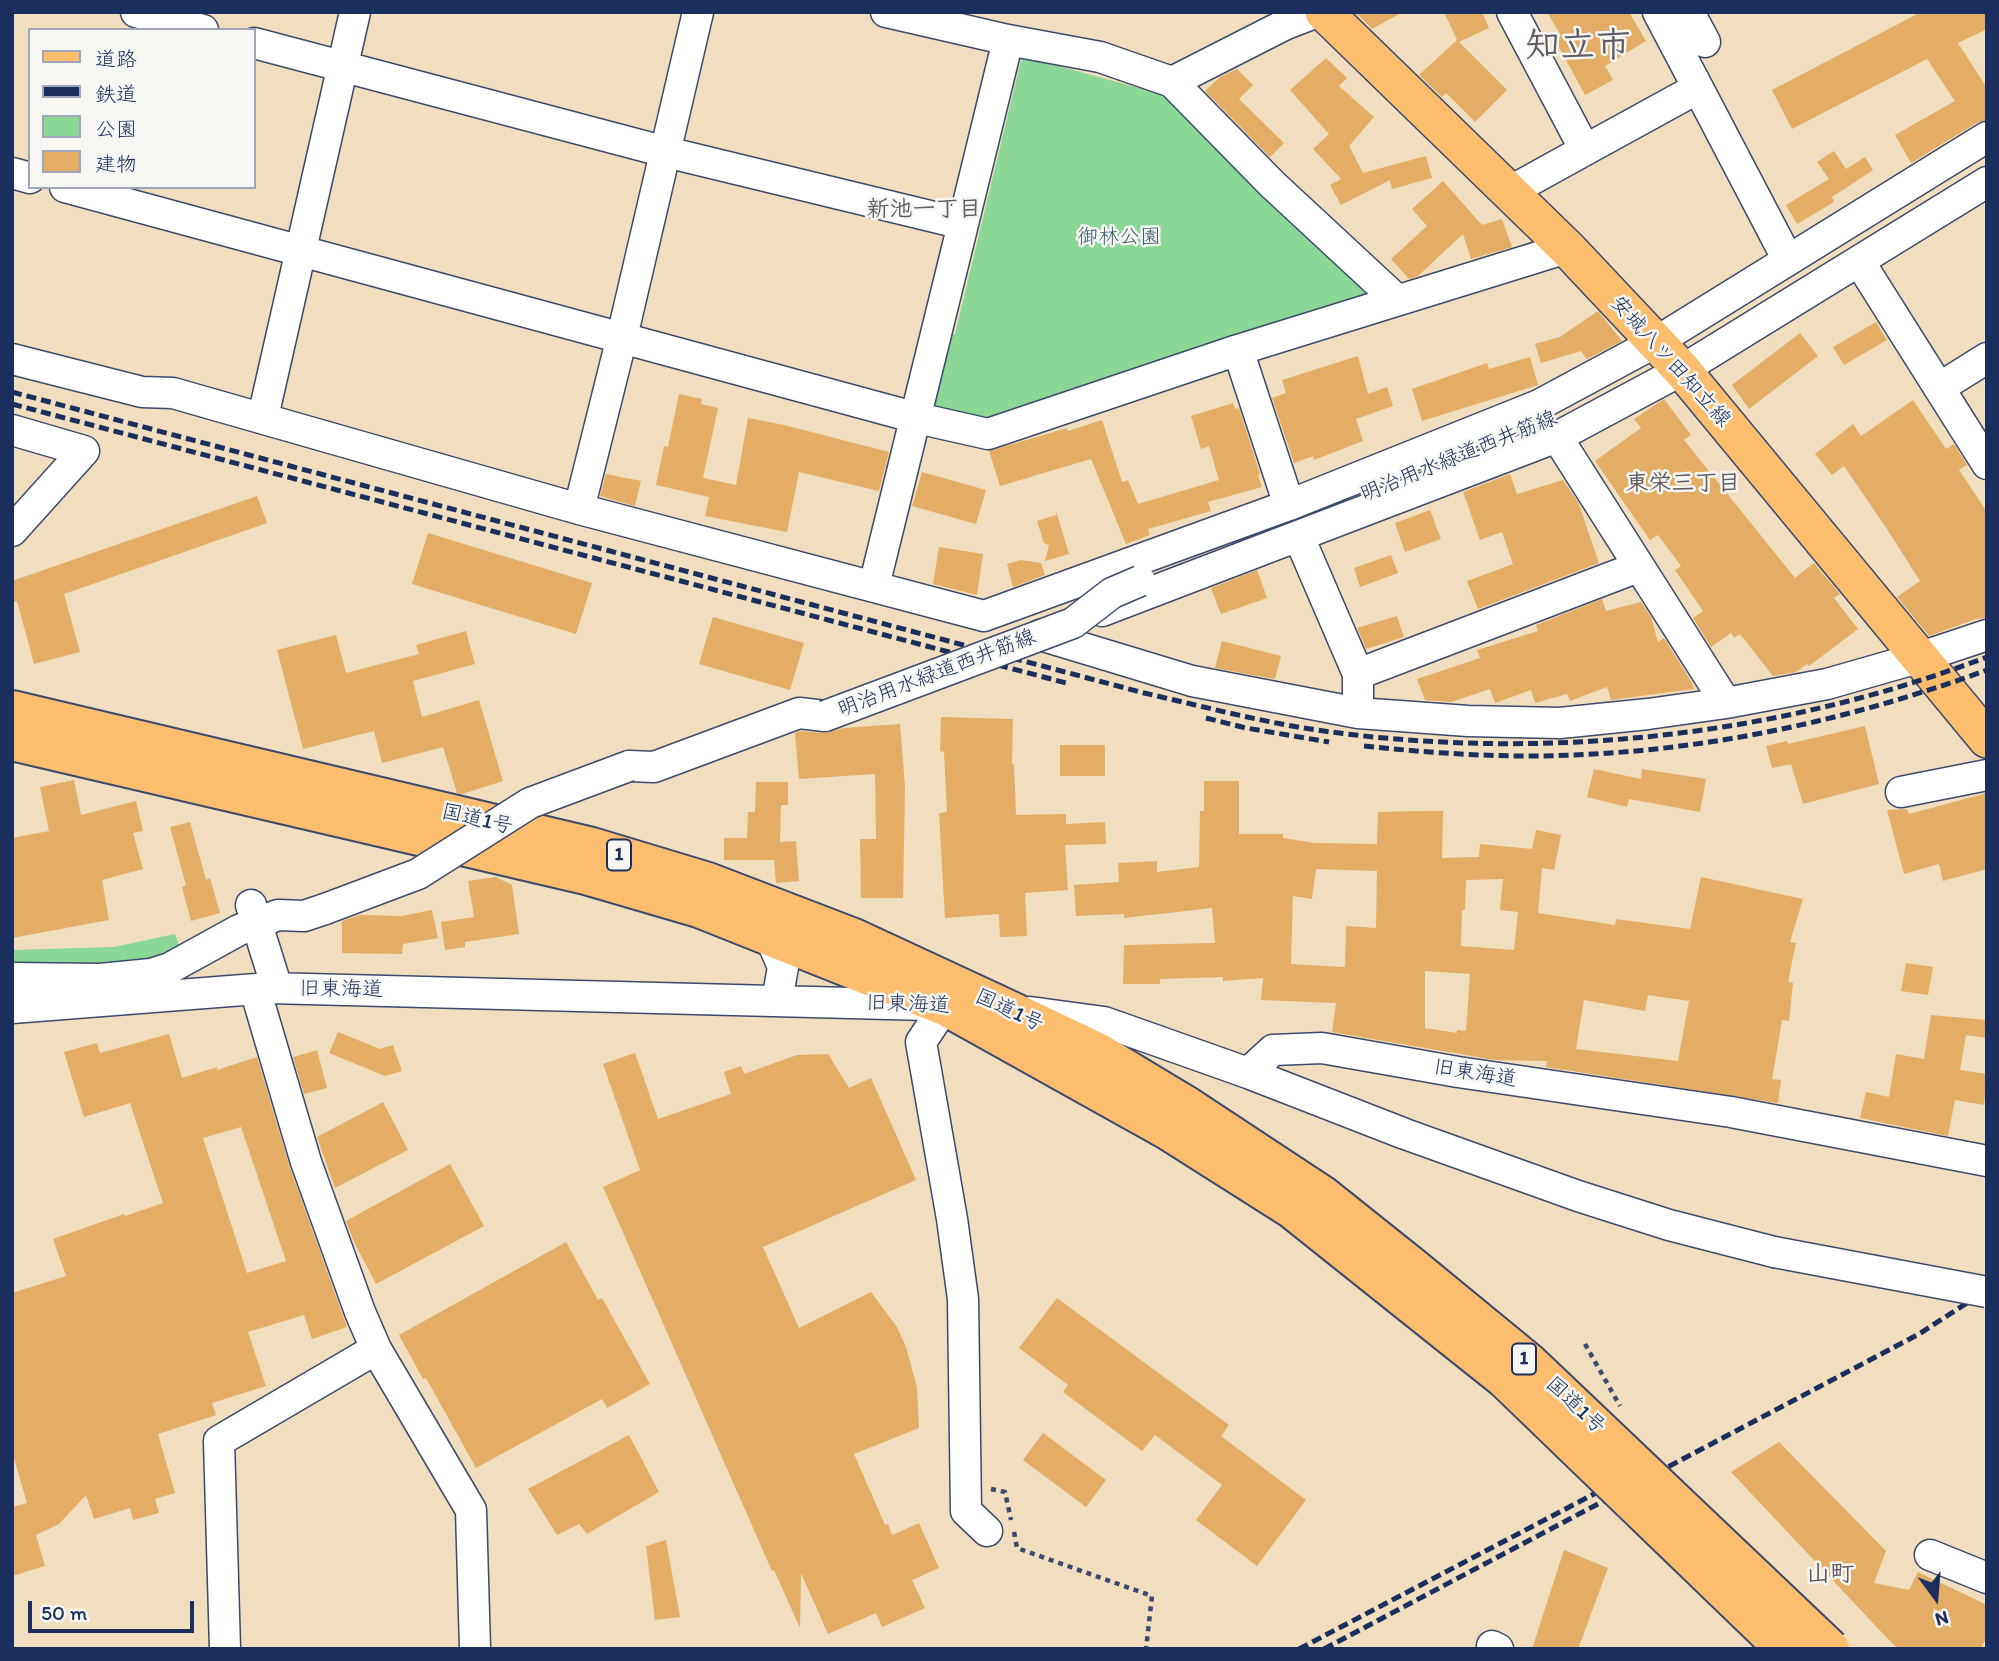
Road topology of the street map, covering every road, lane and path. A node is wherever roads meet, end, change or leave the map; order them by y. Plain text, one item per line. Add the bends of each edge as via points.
1 (136, 12) edge
2 (355, 12) edge
3 (698, 12) edge
4 (886, 12) edge
5 (1317, 12) edge
6 (1324, 12) edge
7 (1512, 12) edge
8 (1658, 12) edge
9 (1689, 12) edge
10 (196, 28) edge
11 (1008, 40) junction
12 (1705, 42) dead end
13 (256, 44) edge
14 (342, 66) junction
15 (1172, 82) junction
16 (1698, 88) junction
17 (1987, 137) edge
18 (1585, 150) junction
19 (666, 152) junction
20 (1987, 164) edge
21 (1987, 182) edge
22 (72, 189) edge
23 (1509, 192) junction
24 (963, 224) junction
25 (1566, 248) junction
26 (300, 251) junction
27 (1788, 260) junction
28 (1859, 261) junction
29 (1397, 300) junction
30 (622, 337) junction
31 (1238, 350) junction
32 (1671, 357) junction
33 (1987, 358) edge
34 (12, 359) edge
35 (1940, 388) junction
36 (263, 417) junction
37 (917, 418) junction
38 (12, 430) edge
39 (1557, 437) junction
40 (1987, 464) edge
41 (1289, 505) junction
42 (579, 509) junction
43 (12, 531) edge
44 (1299, 537) junction
45 (1638, 566) junction
46 (874, 586) junction
47 (1987, 635) edge
48 (1918, 658) junction
49 (1358, 674) junction
50 (1726, 703) junction
51 (12, 710) edge
52 (1358, 713) junction
53 (1987, 739) edge
54 (12, 741) edge
55 (1987, 775) edge
56 (1901, 792) dead end
57 (254, 914) junction
58 (770, 937) junction
59 (12, 978) edge
60 (266, 989) junction
61 (777, 1001) junction
62 (945, 1006) junction
63 (12, 1008) edge
64 (1007, 1009) junction
65 (1248, 1073) junction
66 (1178, 1119) junction
67 (1987, 1161) edge
68 (1987, 1292) edge
69 (1586, 1343) dead end
70 (376, 1349) junction
71 (1621, 1410) dead end
72 (986, 1488) dead end
73 (987, 1531) dead end
74 (1930, 1555) dead end
75 (1987, 1578) edge
76 (225, 1649) edge
77 (475, 1649) edge
78 (1146, 1649) edge
79 (1492, 1649) edge
80 (1498, 1649) edge
81 (1785, 1649) edge
82 (1830, 1649) edge

1 - 10 street
2 - 14 street
3 - 19 street
4 - 11 street
5 - 15 street
6 - 23 main road, 安城八ツ田知立線
7 - 18 street
8 - 16 street
9 - 12 street
11 - 15 street via 1100,57
11 - 24 street
13 - 14 street
14 - 19 street
14 - 26 street
15 - 29 street via 1272,184
16 - 18 street
16 - 27 street
17 - 27 street
18 - 23 street
19 - 24 street
19 - 30 street
20 - 32 street, 明治用水緑道西井筋線
21 - 28 street
22 - 26 street
23 - 25 main road, 安城八ツ田知立線
24 - 37 street
25 - 29 street
25 - 32 main road, 安城八ツ田知立線
26 - 30 street
26 - 36 street
27 - 32 street
28 - 32 street
28 - 35 street
29 - 31 street
30 - 37 street
30 - 42 street
31 - 37 street via 988,434
31 - 41 street
32 - 39 street
32 - 41 street
32 - 48 main road, 安城八ツ田知立線
32 - 57 street, 明治用水緑道西井筋線, bridge via 1536,429 1112,593 1073,623 825,716 799,713 654,767 629,766 530,803 418,874 325,909 304,916
33 - 35 street
34 - 36 street
35 - 40 street
36 - 42 street
37 - 46 street
38 - 43 street via 85,451
39 - 44 street
39 - 45 street
41 - 46 street via 984,616
42 - 46 street
44 - 49 street
44 - 52 street via 1040,635 1192,681
45 - 49 street
45 - 50 street
47 - 48 street
48 - 50 street via 1827,684
48 - 53 main road, 安城八ツ田知立線
49 - 52 street
50 - 52 street via 1560,723
51 - 64 highway, 国道1号 / 1 via 592,847 708,882 854,939
54 - 58 highway, 国道1号 / 1 via 586,875 699,908
55 - 56 street
57 - 59 street, 明治用水緑道西井筋線 via 239,930 151,974 100,979
57 - 60 street
58 - 61 street via 783,967
58 - 62 highway, 国道1号 / 1
60 - 61 street, 旧東海道
60 - 63 street, 旧東海道
60 - 70 street via 306,1162
61 - 62 street, 旧東海道
62 - 64 street, 旧東海道
62 - 66 highway, 国道1号 / 1
62 - 73 street via 920,1042 963,1299 966,1511
64 - 65 street, 旧東海道 via 1104,1022
64 - 66 highway, 国道1号 / 1 via 1099,1053
65 - 67 street, 旧東海道 via 1273,1050 1322,1048 1731,1112
65 - 68 street, bridge via 1405,1134 1669,1225 1774,1252
66 - 81 highway, 国道1号 / 1, bridge via 1505,1379
66 - 82 highway, 国道1号 / 1, bridge via 1322,1195 1411,1266 1529,1363
69 - 71 path
70 - 76 street via 219,1441
70 - 77 street via 471,1510
72 - 78 path via 1006,1492 1017,1548 1152,1596
74 - 75 street
79 - 80 street

